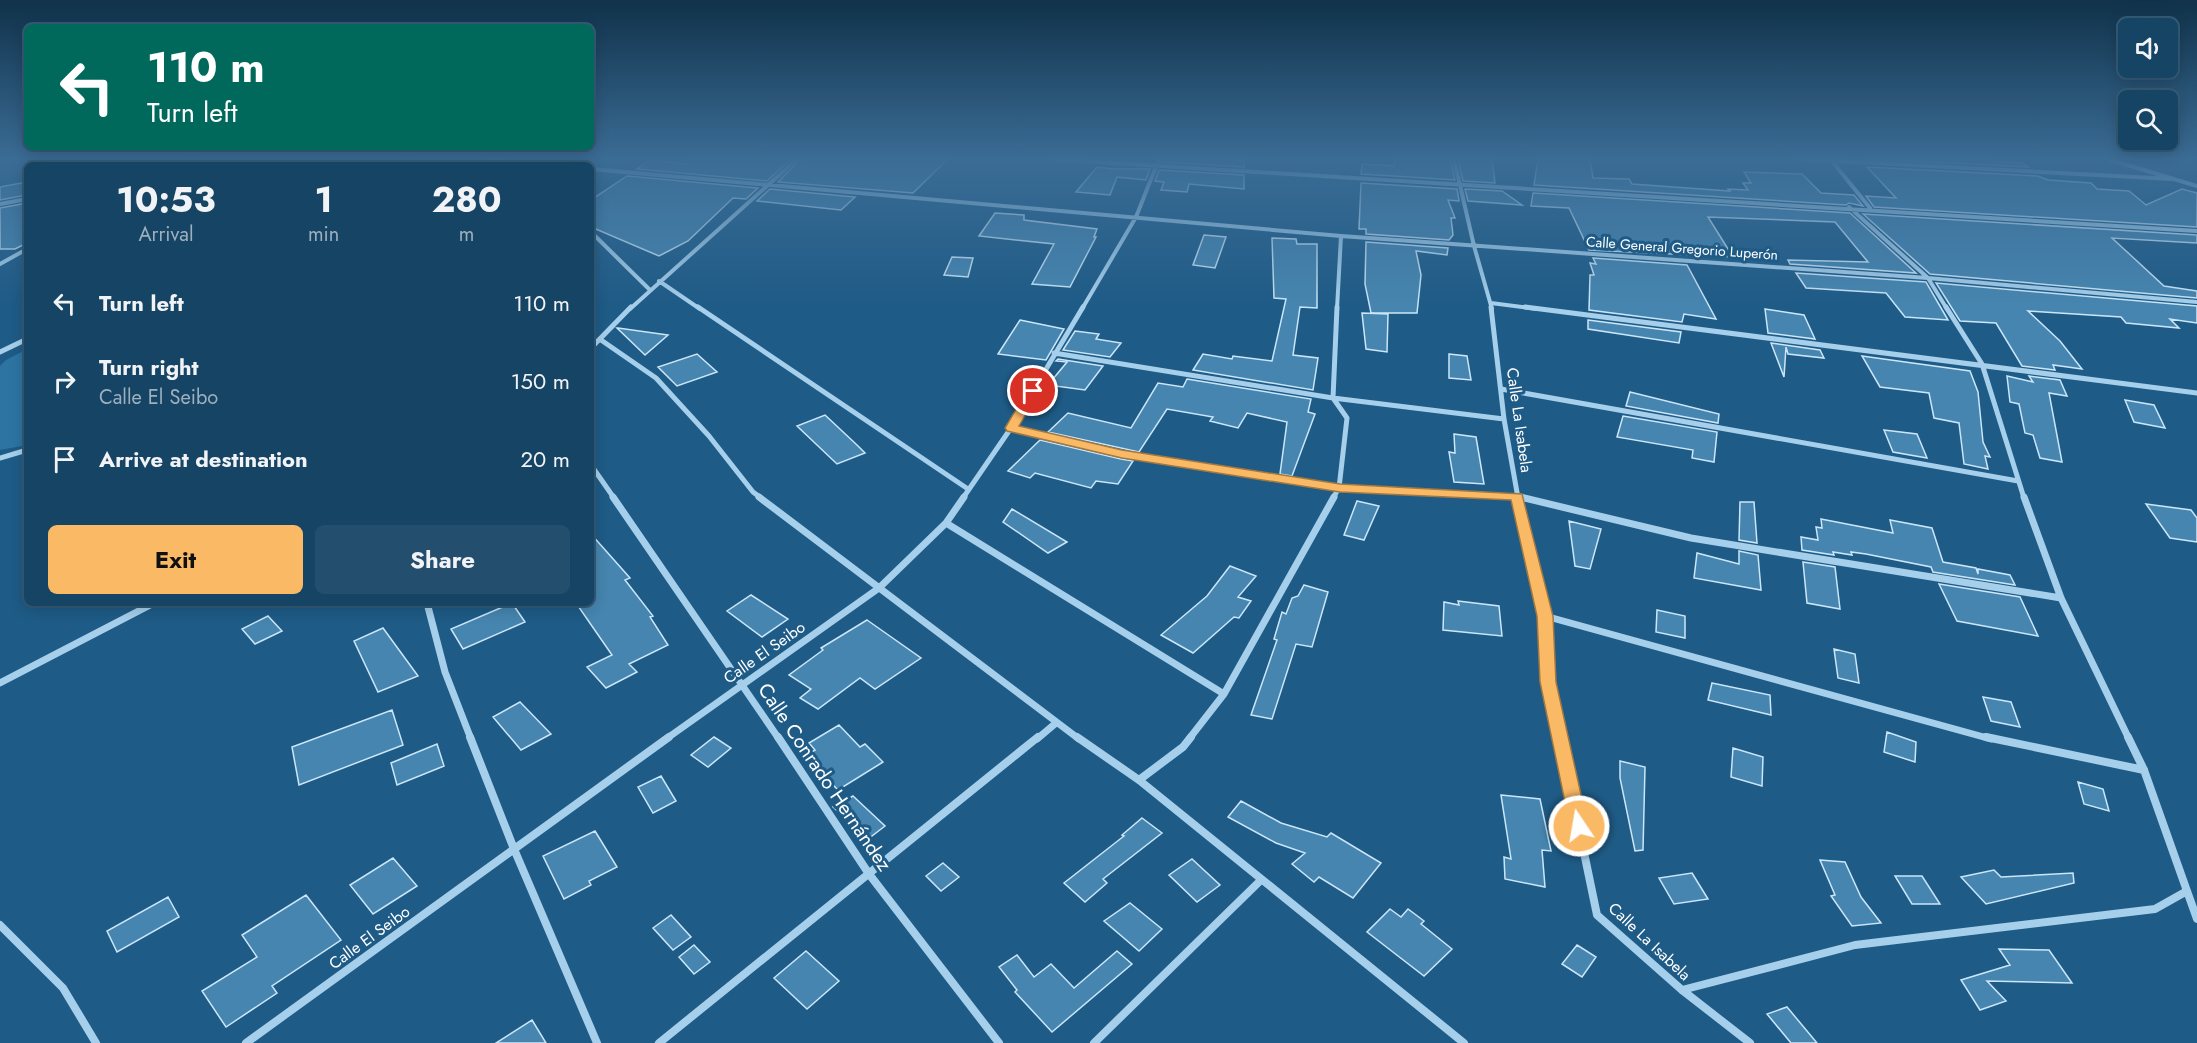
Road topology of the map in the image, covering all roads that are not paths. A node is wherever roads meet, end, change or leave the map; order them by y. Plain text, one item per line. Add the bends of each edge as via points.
1 (742, 208) edge
2 (1021, 208) edge
3 (1140, 208) edge
4 (1466, 208) edge
5 (1850, 208) edge
6 (1863, 208) edge
7 (1870, 208) joint
8 (1136, 218) junction
9 (2197, 231) edge
10 (594, 235) edge
11 (1341, 236) junction
12 (1474, 246) junction
13 (24, 251) edge
14 (0, 264) edge
15 (1928, 278) junction
16 (659, 281) junction
17 (649, 289) junction
18 (2197, 302) edge
19 (1491, 303) junction
20 (24, 340) edge
21 (601, 340) junction
22 (594, 346) edge
23 (0, 352) edge
24 (1054, 353) junction
25 (1982, 364) junction
26 (1501, 389) junction
27 (2197, 393) edge
28 (1334, 398) junction
29 (1504, 419) junction
30 (1011, 428) junction
31 (24, 451) edge
32 (0, 458) edge
33 (594, 469) edge
34 (2018, 482) junction
35 (1340, 488) junction
36 (968, 489) junction
37 (1517, 496) junction
38 (946, 523) junction
39 (879, 588) junction
40 (2061, 598) junction
41 (148, 606) edge
42 (428, 606) edge
43 (1545, 616) junction
44 (0, 683) edge
45 (742, 684) junction
46 (1224, 694) junction
47 (1056, 723) junction
48 (2144, 770) junction
49 (1139, 780) junction
50 (514, 849) junction
51 (868, 874) junction
52 (1260, 881) junction
53 (2187, 891) junction
54 (2197, 920) edge
55 (0, 925) edge
56 (1682, 990) junction
57 (96, 1043) edge
58 (246, 1043) edge
59 (597, 1043) edge
60 (659, 1043) edge
61 (999, 1043) edge
62 (1095, 1043) edge
63 (1464, 1043) edge
64 (1750, 1043) edge

1 - 16 street
2 - 8 street, Calle General Gregorio Luperón
3 - 8 street, Calle El Seibo
4 - 12 street, Calle La Isabela
5 - 15 street
6 - 7 street
7 - 9 street
8 - 11 street, Calle General Gregorio Luperón
8 - 24 street, Calle El Seibo
10 - 17 street
11 - 12 street, Calle General Gregorio Luperón
11 - 28 street
12 - 15 street, Calle General Gregorio Luperón
12 - 19 street, Calle La Isabela
13 - 14 street
15 - 18 street, Calle General Gregorio Luperón
15 - 25 street
16 - 17 street
16 - 36 street
17 - 21 street
19 - 25 street
19 - 26 street, Calle La Isabela
20 - 23 street
21 - 22 street
21 - 39 street via 656,378 753,492
24 - 28 street
24 - 30 street, Calle El Seibo
25 - 27 street
25 - 34 street
26 - 29 street, Calle La Isabela
26 - 34 street
28 - 29 street
28 - 35 street via 1347,418
29 - 37 street, Calle La Isabela
30 - 35 street via 1122,454
30 - 36 street, Calle El Seibo
31 - 32 street
33 - 45 street, Calle Conrado Hernández
34 - 40 street
35 - 37 street
35 - 46 street
36 - 38 street, Calle El Seibo
37 - 40 street via 1692,538
37 - 43 street, Calle La Isabela
38 - 39 street, Calle El Seibo
38 - 46 street
39 - 45 street, Calle El Seibo
39 - 47 street
40 - 48 street
41 - 44 street
42 - 50 street via 445,672
43 - 48 street via 1996,740
43 - 56 street, Calle La Isabela via 1548,682 1598,915
45 - 50 street, Calle El Seibo
45 - 51 street, Calle Conrado Hernández
46 - 49 street via 1184,747
47 - 49 street
47 - 51 street
48 - 53 street
49 - 52 street
50 - 58 street, Calle El Seibo
50 - 59 street
51 - 60 street
51 - 61 street, Calle Conrado Hernández
52 - 62 street
52 - 63 street
53 - 54 street
53 - 56 street via 2155,909 1855,945
55 - 57 street via 63,988
56 - 64 street, Calle La Isabela

